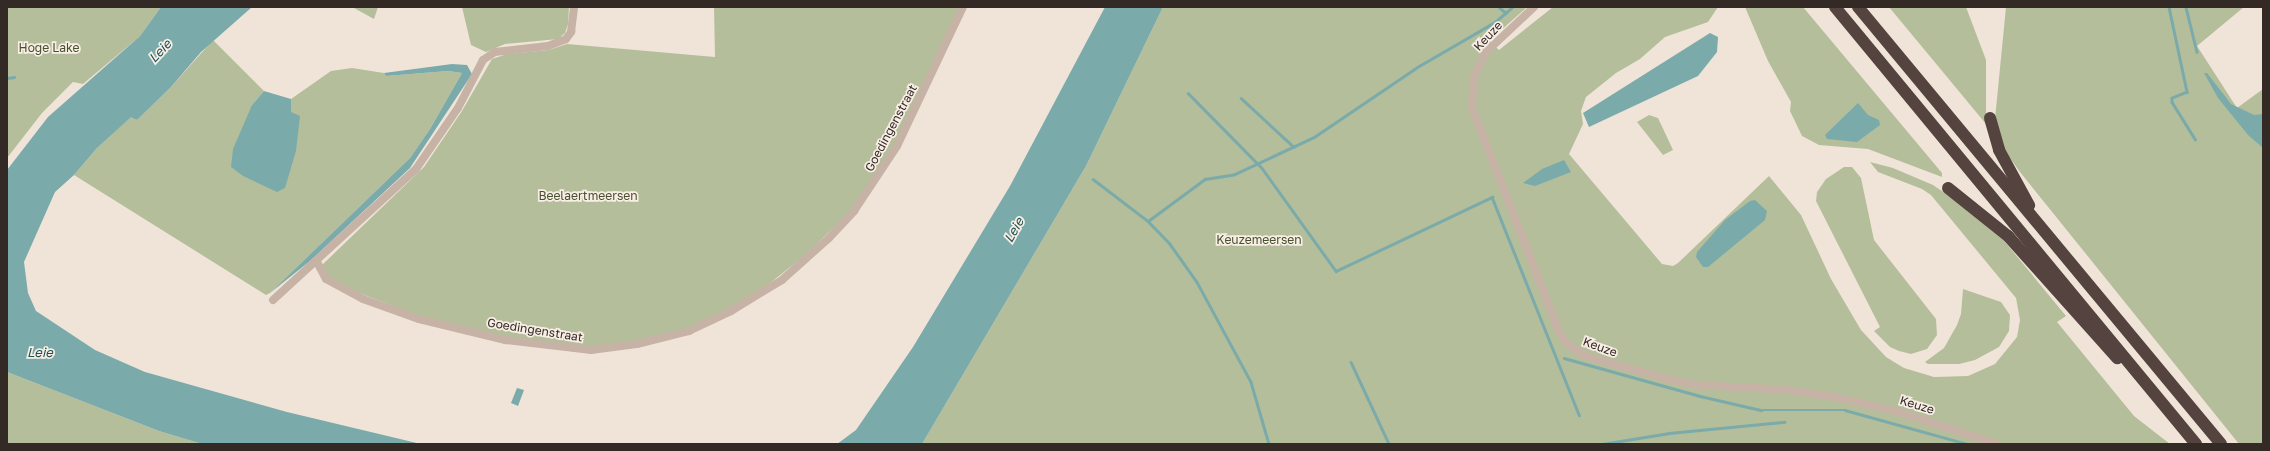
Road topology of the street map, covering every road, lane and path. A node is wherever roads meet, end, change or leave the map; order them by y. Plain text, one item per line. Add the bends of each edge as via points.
1 (574, 7) edge
2 (963, 7) edge
3 (1534, 7) edge
4 (1835, 7) edge
5 (1858, 7) edge
6 (1990, 118) dead end
7 (1948, 188) dead end
8 (2039, 226) junction
9 (317, 262) junction
10 (273, 300) dead end
11 (2171, 413) junction
12 (1997, 444) edge
13 (2196, 444) edge
14 (2221, 444) edge

1 - 9 street via 571,32 562,41 548,46 495,52 483,60 458,108 416,169
2 - 9 street, Goedingenstraat via 897,146 854,211 829,238 782,280 731,311 689,331 637,344 591,350 505,340 419,319 363,299 326,279
3 - 12 street, Keuze via 1485,53 1474,77 1472,108 1566,343 1585,356 1671,380 1696,385 1786,390 1835,397 1899,412
4 - 11 highway
5 - 8 highway
6 - 8 highway via 1999,150
7 - 11 highway via 2008,236 2092,334
8 - 14 highway
9 - 10 street
11 - 13 highway

